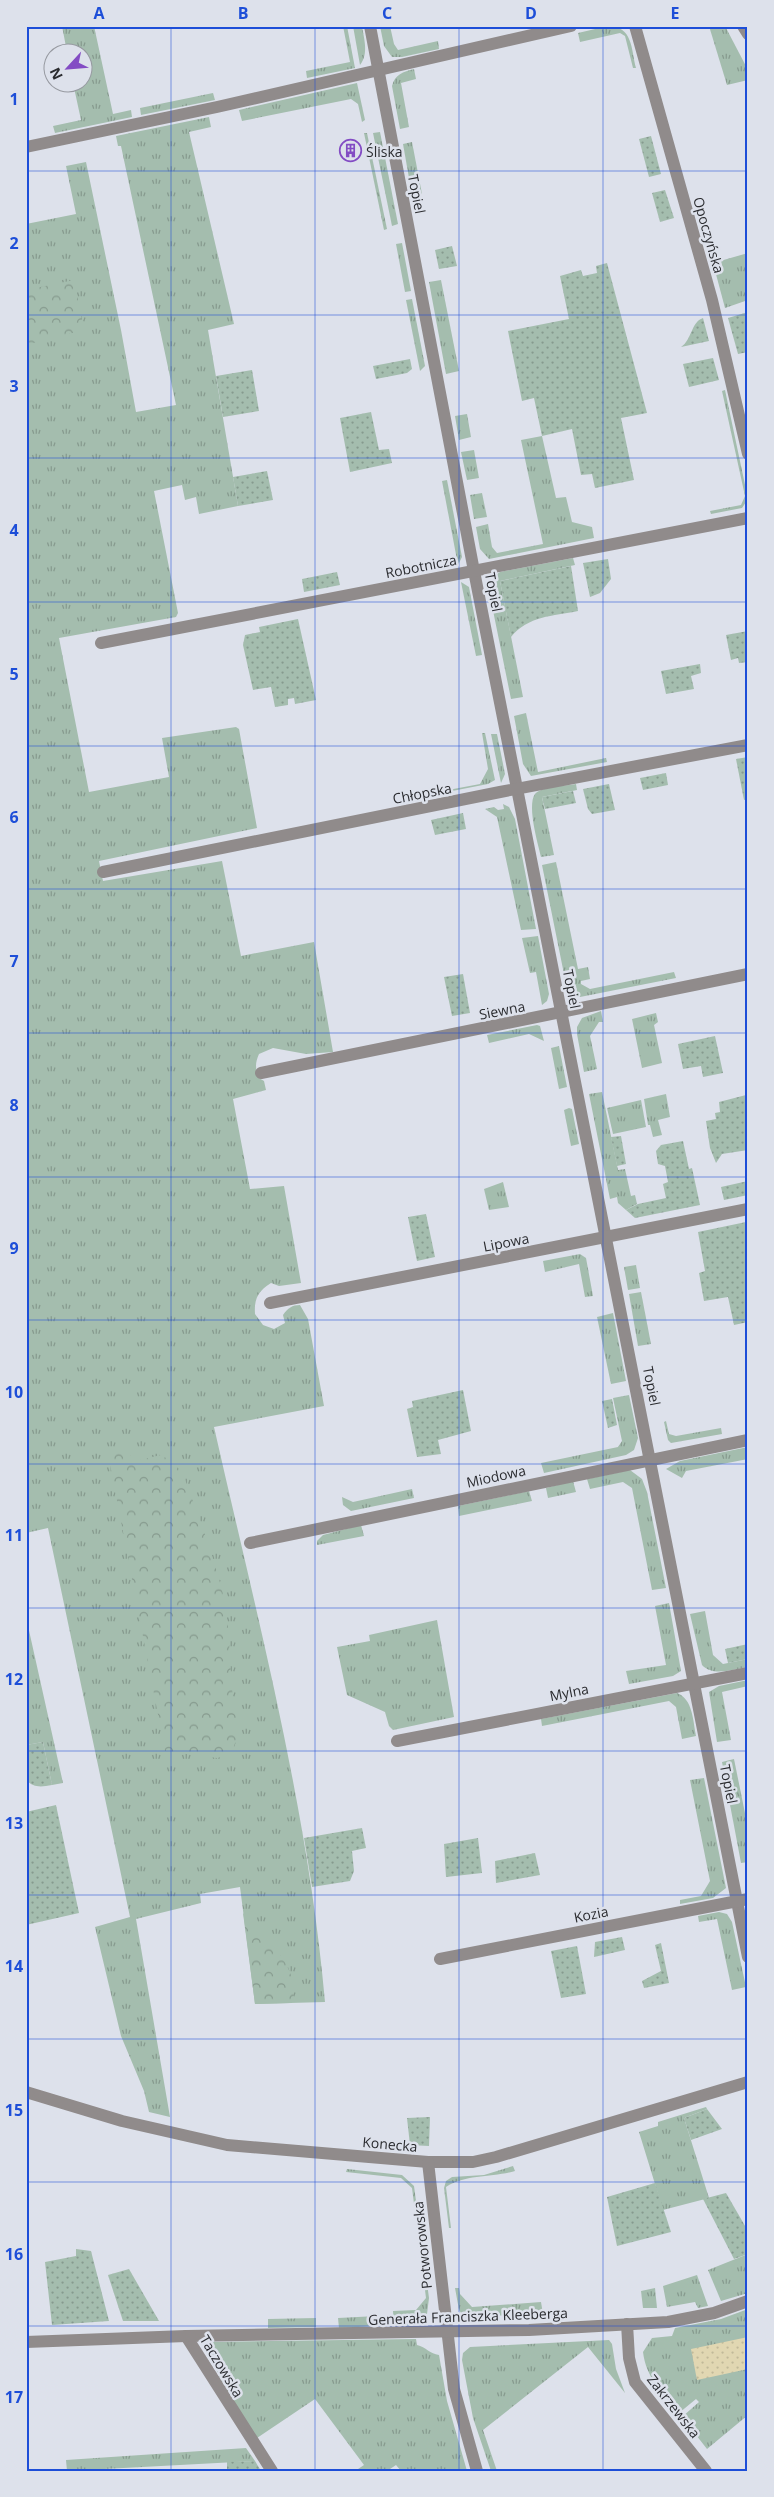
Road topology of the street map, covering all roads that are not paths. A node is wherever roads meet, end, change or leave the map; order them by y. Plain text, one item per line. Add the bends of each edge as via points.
1 (370, 26) edge
2 (571, 26) edge
3 (635, 26) edge
4 (744, 26) edge
5 (748, 34) edge
6 (378, 69) junction
7 (26, 147) edge
8 (748, 454) edge
9 (748, 518) edge
10 (474, 571) junction
11 (101, 643) dead end
12 (748, 746) edge
13 (518, 788) junction
14 (103, 872) dead end
15 (748, 974) edge
16 (562, 1013) junction
17 (261, 1072) dead end
18 (748, 1209) edge
19 (607, 1237) junction
20 (270, 1303) dead end
21 (748, 1440) edge
22 (651, 1459) junction
23 (250, 1543) dead end
24 (748, 1674) edge
25 (694, 1684) junction
26 (397, 1741) dead end
27 (742, 1900) edge
28 (748, 1957) edge
29 (440, 1959) dead end
30 (748, 2082) edge
31 (26, 2092) edge
32 (428, 2162) junction
33 (748, 2301) edge
34 (627, 2324) junction
35 (446, 2332) junction
36 (186, 2336) junction
37 (26, 2342) edge
38 (272, 2471) edge
39 (476, 2471) edge
40 (706, 2471) edge

1 - 6 street, Topiel
2 - 6 street
3 - 8 street, Opoczyńska via 712,300
4 - 5 street
6 - 7 street
6 - 10 street, Topiel
9 - 10 street, Robotnicza
10 - 11 street, Robotnicza
10 - 13 street, Topiel
12 - 13 street, Chłopska
13 - 14 street, Chłopska
13 - 16 street, Topiel
15 - 16 street, Siewna
16 - 17 street, Siewna
16 - 19 street, Topiel
18 - 19 street, Lipowa
19 - 20 street, Lipowa
19 - 22 street, Topiel
21 - 22 street, Miodowa
22 - 23 street, Miodowa
22 - 25 street, Topiel
24 - 25 street, Mylna
25 - 26 street, Mylna
25 - 27 street, Topiel
27 - 28 street, Topiel
27 - 29 street, Kozia
30 - 32 street, Konecka via 496,2157 473,2162
31 - 32 street, Konecka via 122,2121 227,2145
32 - 35 street, Potworowska
33 - 34 street, Generała Franciszka Kleeberga via 688,2319
34 - 35 street, Generała Franciszka Kleeberga
34 - 40 street, Zakrzewska via 629,2358 635,2382
35 - 36 street, Generała Franciszka Kleeberga
35 - 39 street, Potworowska via 454,2389
36 - 37 street, Taczowska
36 - 38 street, Taczowska

